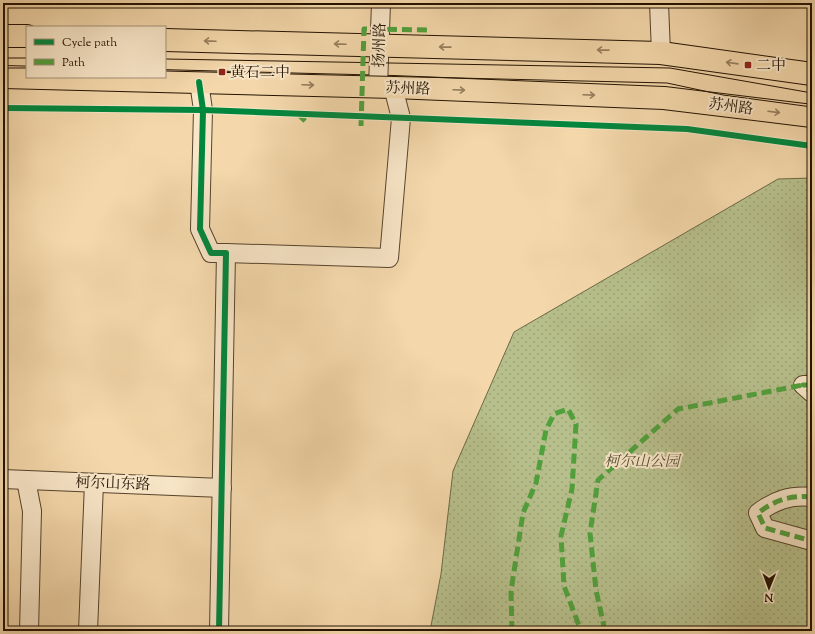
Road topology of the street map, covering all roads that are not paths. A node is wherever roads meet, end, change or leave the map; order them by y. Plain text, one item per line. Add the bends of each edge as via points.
1 (381, 3) edge
2 (659, 3) edge
3 (3, 36) edge
4 (26, 36) edge
5 (166, 40) edge
6 (379, 46) junction
7 (661, 53) junction
8 (812, 74) edge
9 (3, 77) edge
10 (26, 78) edge
11 (42, 78) edge
12 (199, 82) junction
13 (385, 87) junction
14 (812, 116) edge
15 (226, 253) junction
16 (812, 385) edge
17 (812, 393) edge
18 (3, 479) edge
19 (26, 480) junction
20 (94, 482) junction
21 (222, 488) junction
22 (812, 497) edge
23 (812, 541) edge
24 (28, 631) edge
25 (88, 631) edge
26 (219, 631) edge

1 - 6 street, 扬州路
2 - 7 street
3 - 4 main road
6 -> 5 main road
7 -> 6 main road
6 - 13 street, 扬州路
8 -> 7 main road
9 - 10 main road, 苏州路
11 - 12 main road, 苏州路
12 -> 13 main road, 苏州路
12 - 15 street via 203,110 200,230 211,253
13 -> 14 main road, 苏州路 via 664,98
13 - 15 street, 扬州路 via 401,118 389,258
15 - 21 street
16 - 17 street via 803,384
18 - 19 street, 柯尔山东路
19 - 20 street, 柯尔山东路
19 - 24 street via 32,510
20 - 21 street, 柯尔山东路
20 - 25 street
21 - 26 street
22 - 23 street via 794,496 769,505 758,513 765,528

